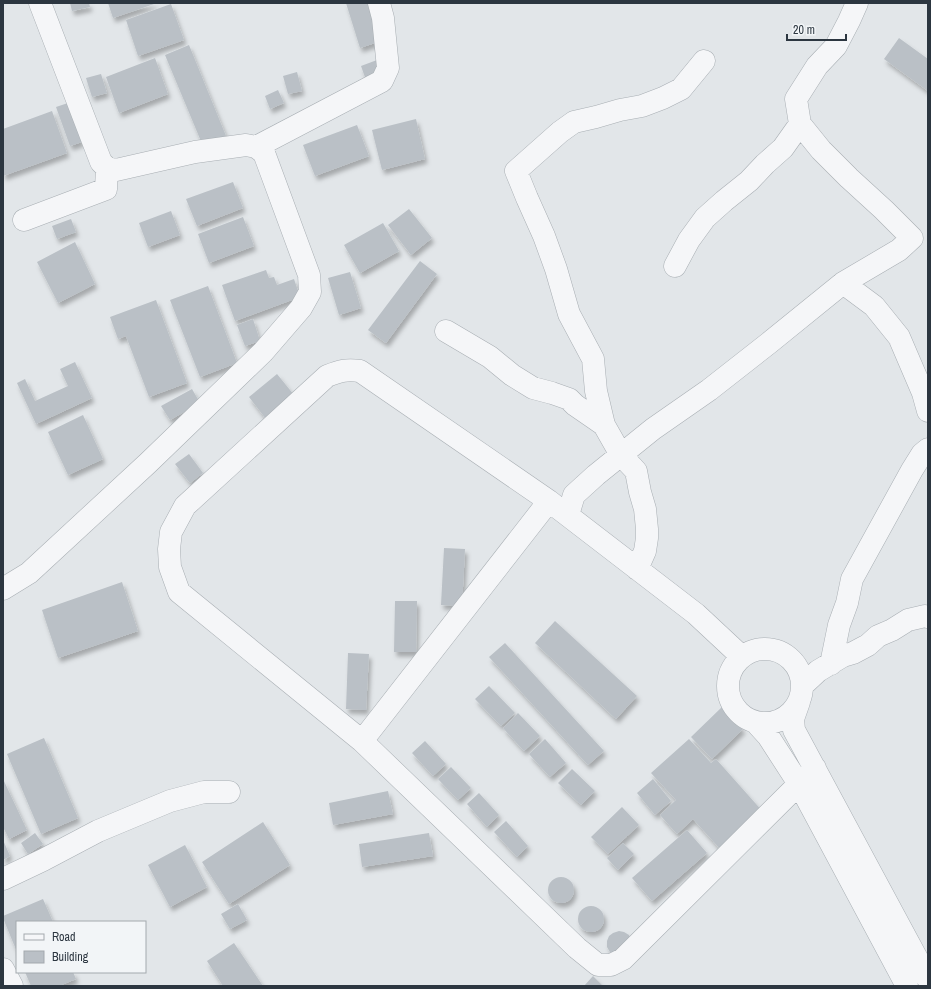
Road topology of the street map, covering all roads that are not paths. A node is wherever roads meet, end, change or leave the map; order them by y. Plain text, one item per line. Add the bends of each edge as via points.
1 (40, 3) edge
2 (379, 3) edge
3 (857, 3) edge
4 (704, 62) dead end
5 (800, 124) junction
6 (256, 147) junction
7 (107, 168) junction
8 (24, 220) dead end
9 (675, 266) dead end
10 (843, 283) junction
11 (446, 331) dead end
12 (928, 411) edge
13 (604, 425) junction
14 (928, 449) edge
15 (621, 455) junction
16 (549, 500) junction
17 (568, 515) junction
18 (637, 569) junction
19 (3, 589) edge
20 (928, 617) edge
21 (741, 656) junction
22 (831, 664) junction
23 (801, 693) junction
24 (757, 723) junction
25 (362, 741) junction
26 (815, 768) junction
27 (799, 784) junction
28 (230, 792) dead end
29 (3, 879) edge
30 (3, 969) edge
31 (928, 978) edge
32 (12, 986) edge
33 (907, 986) edge

1 - 7 street via 102,162
2 - 6 street via 388,68 382,81
3 - 5 street via 836,46 817,66 796,99
4 - 13 street via 681,89 663,98 642,106 574,122 516,170 544,236 569,314 594,359 596,391
5 - 9 street via 783,148 705,218
5 - 10 street via 821,150 912,238 899,250
6 - 7 street via 246,145 195,152 116,170
6 - 19 street via 264,153 309,275 310,292 301,308 263,352 148,463 29,573
7 - 8 street via 106,189
10 - 12 street via 874,306 899,338
10 - 15 street via 769,344
11 - 13 street via 490,357 533,388 569,399
13 - 15 street
14 - 22 street via 912,470 852,579
15 - 17 street via 574,495
15 - 18 street via 636,472 645,509 647,538
16 - 17 street
16 - 25 street
16 - 25 street via 360,371 350,370 327,376 185,506 171,532 170,567 179,592
17 - 18 street
18 - 21 street via 696,614
20 - 22 street via 908,620
21 - 23 street via 756,649 773,649 788,656 799,669
21 - 24 street via 731,670 728,686 731,702 742,715
22 - 23 street via 818,671
23 - 24 street via 789,715 774,722
23 - 26 street via 793,719 794,730
24 - 27 street
25 - 27 street via 577,948 598,965 611,965 623,959
26 - 27 street
26 - 31 street
27 - 33 street
28 - 29 street via 204,792 170,801 98,831
30 - 32 street

